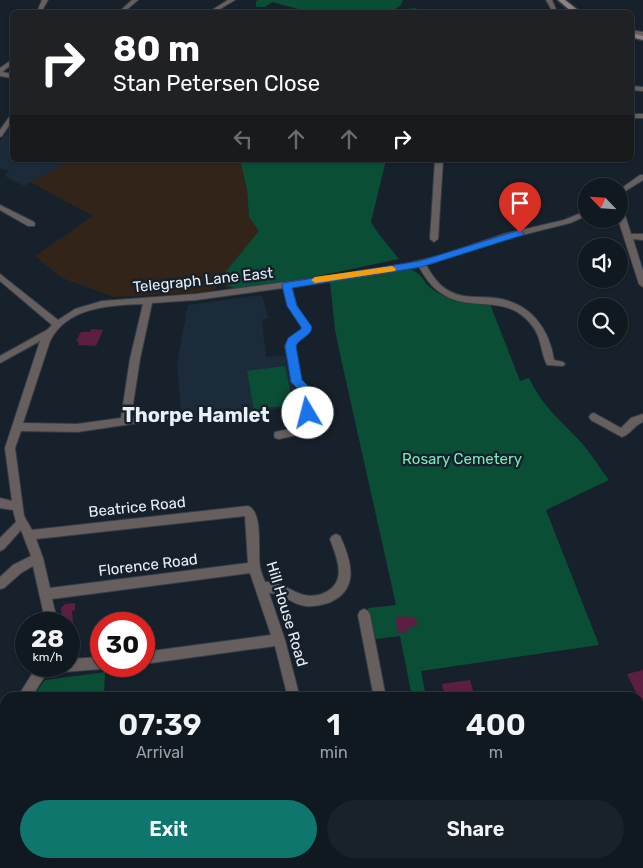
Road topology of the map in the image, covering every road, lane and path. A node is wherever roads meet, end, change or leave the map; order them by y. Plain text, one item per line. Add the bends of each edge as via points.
1 (135, 0) edge
2 (232, 0) edge
3 (561, 0) edge
4 (215, 2) dead end
5 (219, 8) junction
6 (123, 10) edge
7 (216, 10) edge
8 (574, 10) edge
9 (10, 64) edge
10 (0, 72) edge
11 (10, 121) edge
12 (0, 136) edge
13 (439, 162) edge
14 (643, 177) edge
15 (628, 187) edge
16 (0, 206) edge
17 (578, 216) edge
18 (31, 224) dead end
19 (626, 228) edge
20 (629, 236) junction
21 (643, 236) edge
22 (434, 239) dead end
23 (421, 264) junction
24 (0, 277) edge
25 (643, 284) edge
26 (287, 285) junction
27 (148, 302) junction
28 (57, 324) junction
29 (48, 333) junction
30 (0, 360) edge
31 (554, 366) dead end
32 (177, 414) dead end
33 (594, 417) dead end
34 (643, 418) edge
35 (125, 421) junction
36 (17, 427) junction
37 (279, 435) dead end
38 (0, 502) edge
39 (17, 505) junction
40 (248, 511) joint
41 (22, 524) junction
42 (29, 535) junction
43 (336, 539) dead end
44 (0, 546) edge
45 (37, 558) junction
46 (254, 567) junction
47 (0, 584) edge
48 (262, 588) junction
49 (46, 594) junction
50 (50, 612) edge
51 (364, 616) dead end
52 (279, 640) junction
53 (155, 657) edge
54 (37, 677) edge
55 (27, 692) edge
56 (292, 692) edge
57 (379, 692) edge

1 - 6 street
2 - 5 street
3 - 8 street
4 - 5 street
5 - 7 street
9 - 10 street
11 - 12 street
13 - 22 street
14 - 15 street
16 - 18 street
17 - 23 street, Telegraph Lane East
19 - 20 street
20 - 21 street
20 - 25 street
23 - 26 street, Telegraph Lane East
23 - 31 street via 434,284 452,295 479,302 506,303 528,313 542,330
24 - 28 street
26 - 27 street, Telegraph Lane East
26 - 37 street via 292,306 306,327 306,331 290,346 297,382 307,396 308,413 298,431
27 - 28 street, Telegraph Lane East via 111,302 93,306
27 - 35 street
28 - 29 street, Telegraph Lane East
29 - 30 street
29 - 36 street
32 - 35 street
33 - 34 street via 622,433 634,421
35 - 36 street via 77,428
36 - 39 street via 10,448
38 - 39 street
39 - 41 street
40 - 42 street, Beatrice Road
40 - 46 street, Hill House Road via 252,517
41 - 42 street
41 - 44 street
42 - 45 street
43 - 48 street via 345,576 333,594 311,601 273,586
45 - 47 street via 17,568
45 - 49 street
46 - 48 street, Hill House Road
46 - 49 street, Florence Road
48 - 52 street, Hill House Road
49 - 50 street
51 - 57 street
52 - 53 street
52 - 56 street, Hill House Road
54 - 55 street

